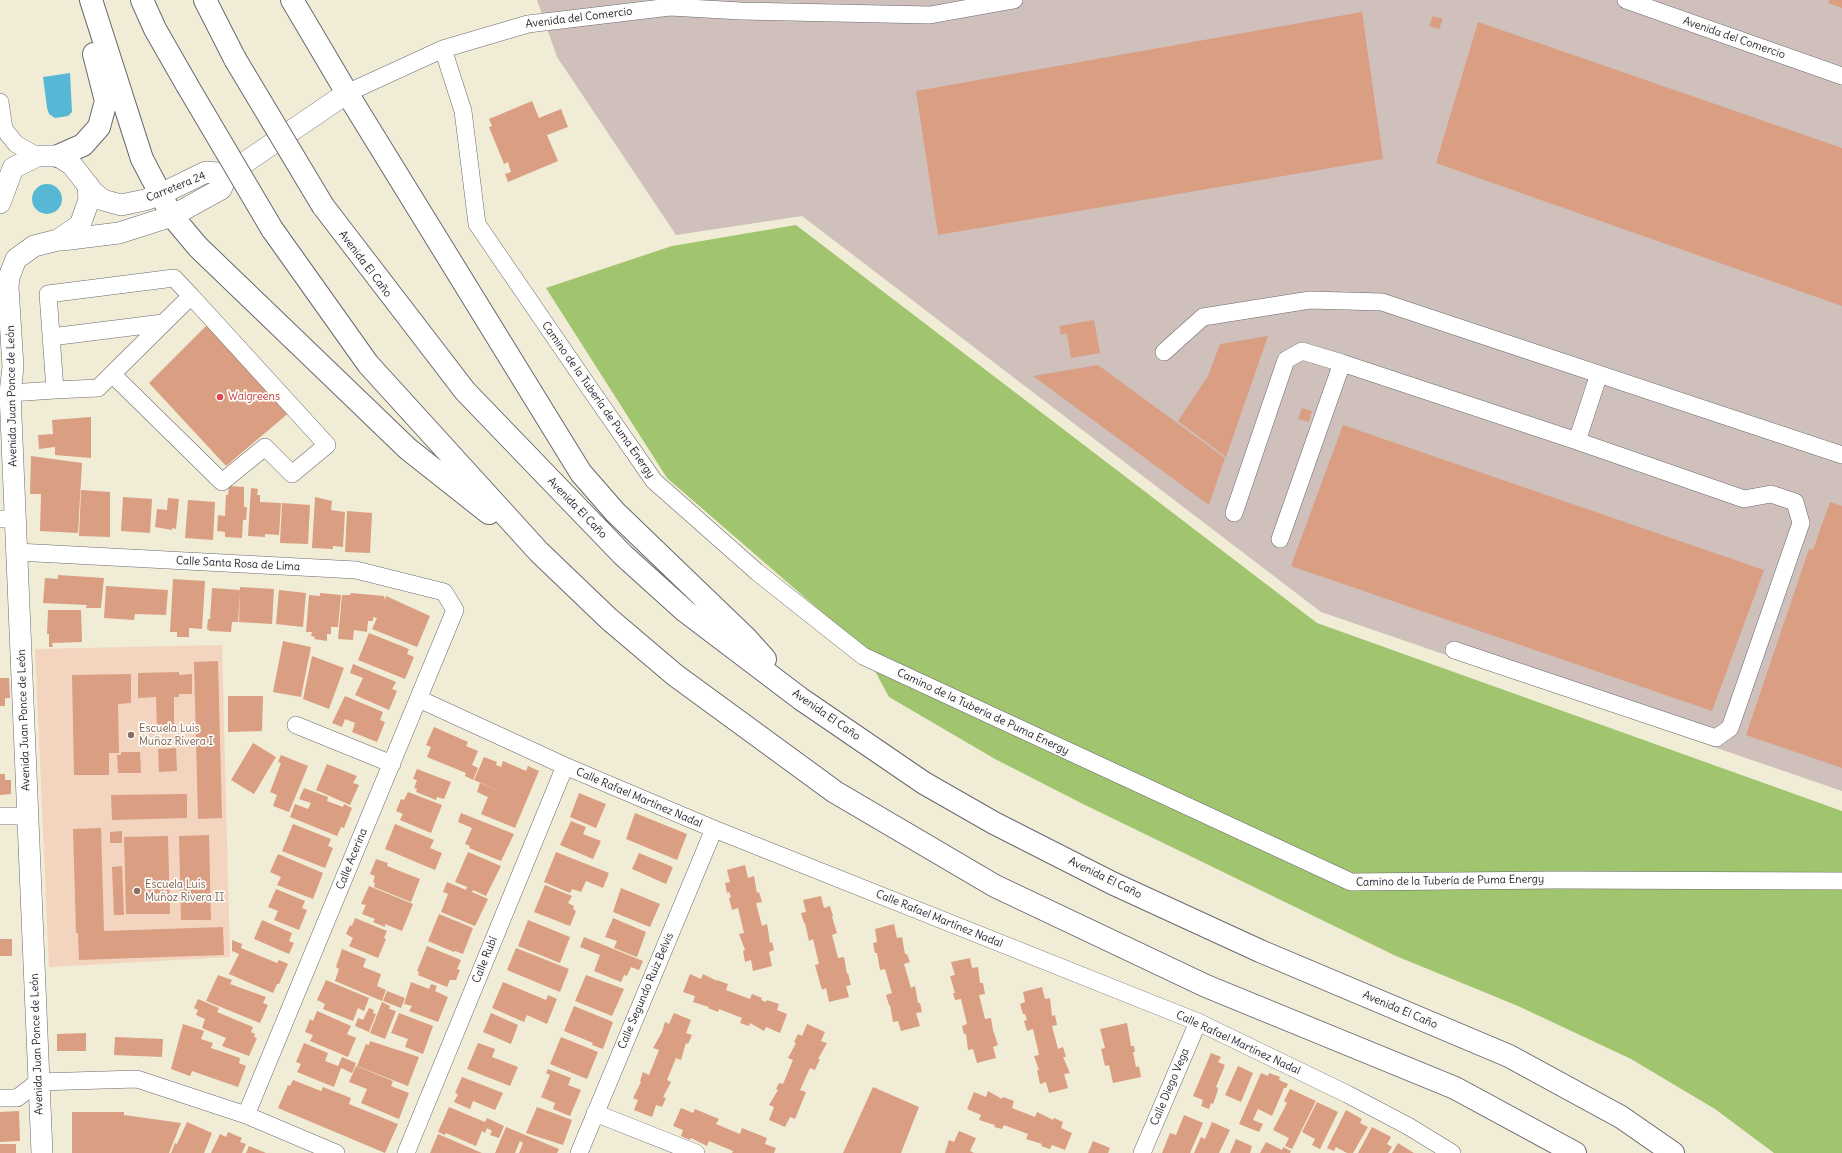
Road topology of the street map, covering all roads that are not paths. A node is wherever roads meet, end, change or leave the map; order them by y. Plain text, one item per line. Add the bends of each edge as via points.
1 (82, 0) edge
2 (91, 0) edge
3 (142, 0) edge
4 (205, 0) edge
5 (292, 0) edge
6 (1014, 0) edge
7 (1626, 0) edge
8 (673, 4) edge
9 (443, 49) junction
10 (1842, 76) edge
11 (347, 93) junction
12 (0, 102) edge
13 (48, 156) junction
14 (228, 174) junction
15 (88, 185) junction
16 (161, 194) junction
17 (0, 203) edge
18 (172, 216) junction
19 (58, 240) junction
20 (4, 294) edge
21 (191, 296) junction
22 (163, 323) junction
23 (51, 337) junction
24 (1164, 352) dead end
25 (1342, 363) junction
26 (0, 372) edge
27 (112, 374) junction
28 (1599, 374) junction
29 (55, 390) junction
30 (10, 393) junction
31 (1577, 441) junction
32 (1842, 455) edge
33 (1234, 513) dead end
34 (8, 519) edge
35 (1280, 540) dead end
36 (18, 552) junction
37 (539, 552) junction
38 (451, 603) joint
39 (1454, 650) dead end
40 (419, 699) junction
41 (801, 699) junction
42 (296, 725) dead end
43 (392, 764) junction
44 (565, 766) junction
45 (0, 816) edge
46 (27, 816) junction
47 (714, 829) junction
48 (1842, 881) edge
49 (1198, 1022) junction
50 (38, 1082) junction
51 (0, 1098) edge
52 (596, 1113) junction
53 (246, 1115) junction
54 (42, 1153) edge
55 (336, 1153) edge
56 (406, 1153) edge
57 (579, 1153) edge
58 (696, 1153) edge
59 (1142, 1153) edge
60 (1452, 1153) edge
61 (1575, 1153) edge
62 (1674, 1153) edge

1 - 13 highway via 83,14 106,101 99,127 82,145
2 - 16 highway via 142,159
3 - 37 highway, bridge via 187,85 272,228 368,364
4 - 41 highway, Avenida El Caño, bridge via 235,59 322,206 465,391 623,555 685,611
5 - 11 highway
6 - 8 street, Avenida del Comercio via 930,15
7 - 10 street, Avenida del Comercio
8 - 9 street, Avenida del Comercio via 528,24
9 - 11 street, Avenida del Comercio
9 - 48 street, Camino de la Tubería de Puma Energy via 463,110 477,224 588,386 654,481 758,572 863,656 1351,882
11 - 14 main road
11 - 41 highway via 581,473 615,512 747,639
12 - 13 street via 4,129 16,144
13 - 15 main road via 72,165
13 - 17 main road via 13,168
14 - 16 main road, Carretera 24 via 206,172
14 - 18 main road, Carretera 24 via 221,189
15 - 16 main road, Carretera 24 via 103,200 121,205
15 - 19 main road, Avenida Juan Ponce de León via 89,200 80,225
16 - 18 highway
18 - 19 main road, Carretera 24 via 119,232
18 - 37 highway via 198,247 408,449
19 - 20 main road, Avenida Juan Ponce de León via 34,246 16,259
20 - 30 main road, Avenida Juan Ponce de León via 13,367
21 - 22 street
21 - 23 street via 174,278 48,294
21 - 27 street via 327,445 292,474 265,447 222,482
22 - 23 street
22 - 27 street
23 - 29 street
24 - 28 street via 1203,317 1310,300 1382,302
25 - 31 street
25 - 33 street via 1302,352 1286,360
25 - 35 street
26 - 30 main road
27 - 29 street via 98,388
28 - 31 street
28 - 32 street
29 - 30 street
30 - 34 main road, Avenida Juan Ponce de León
31 - 39 street via 1744,499 1770,494 1795,502 1802,523 1730,728 1716,738
34 - 36 main road, Avenida Juan Ponce de León
36 - 38 street, Calle Santa Rosa de Lima via 356,570 444,592
36 - 46 main road, Avenida Juan Ponce de León
37 - 61 highway via 609,619 682,680 835,792 995,886 1206,986 1454,1088
38 - 40 street, Calle Acerina via 455,610
40 - 43 street, Calle Acerina
40 - 44 street, Calle Rafael Martínez Nadal
41 - 62 highway, Avenida El Caño via 924,783 994,823 1112,883 1260,951 1509,1056 1621,1117
42 - 43 street
43 - 53 street, Calle Acerina
44 - 47 street, Calle Rafael Martínez Nadal
44 - 56 street, Calle Rubí
45 - 46 street
46 - 50 main road, Avenida Juan Ponce de León
47 - 49 street, Calle Rafael Martínez Nadal
47 - 52 street, Calle Segundo Ruiz Belvis
49 - 59 street, Calle Diego Vega
49 - 60 street, Calle Rafael Martínez Nadal via 1347,1094
50 - 51 street via 17,1098
50 - 53 street via 137,1079
50 - 54 main road, Avenida Juan Ponce de León
52 - 57 street, Calle Segundo Ruiz Belvis
52 - 58 street
53 - 55 street

